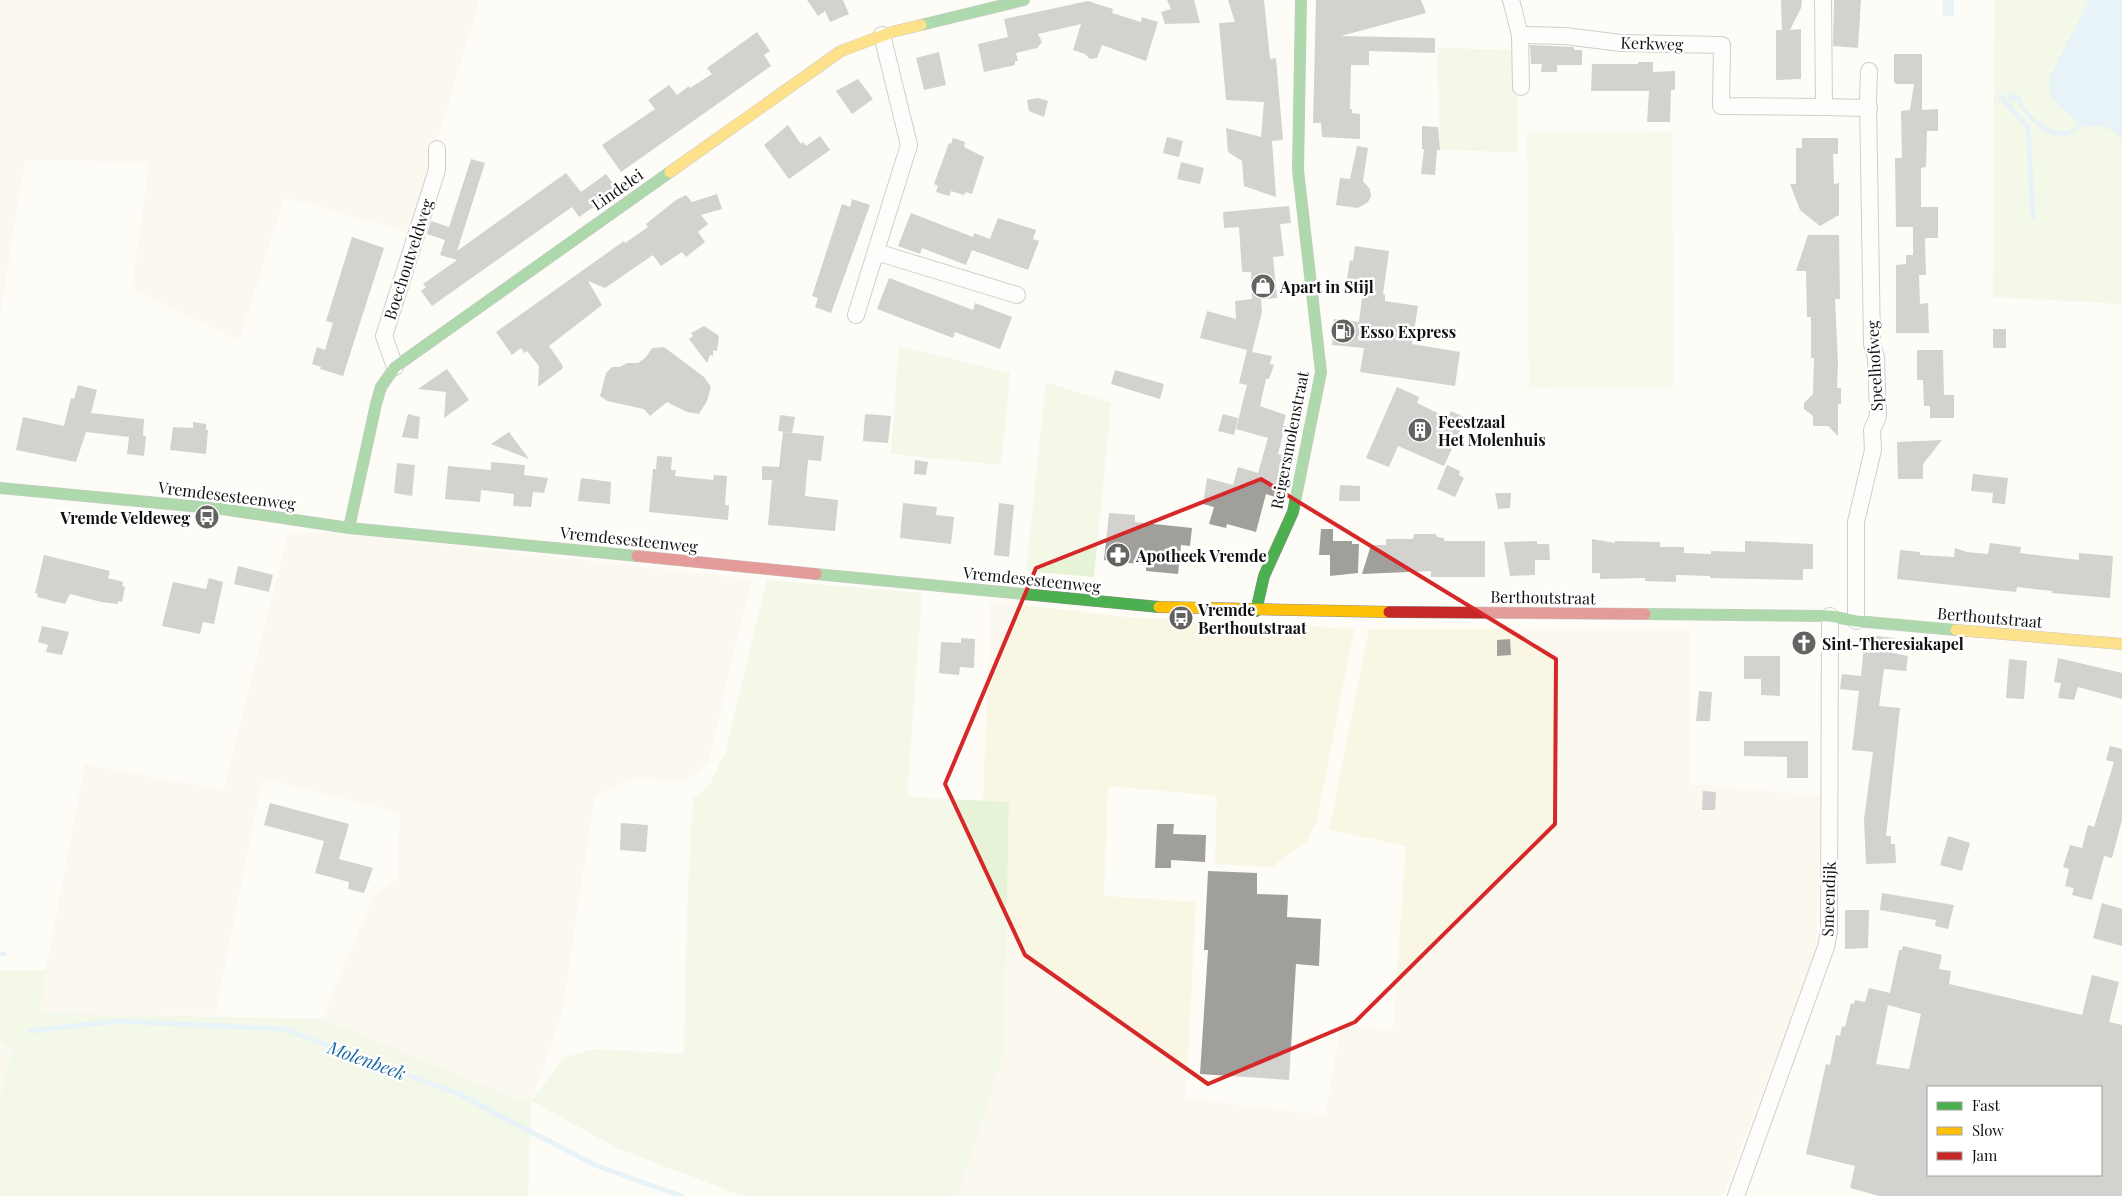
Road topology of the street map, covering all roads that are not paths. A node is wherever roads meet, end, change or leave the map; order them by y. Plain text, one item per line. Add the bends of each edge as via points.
1 (1024, 0) edge
2 (1301, 0) edge
3 (1511, 0) edge
4 (1823, 0) edge
5 (882, 35) junction
6 (1520, 35) junction
7 (1870, 71) dead end
8 (1521, 87) dead end
9 (1824, 107) junction
10 (1869, 108) junction
11 (437, 149) dead end
12 (876, 252) junction
13 (1017, 295) dead end
14 (856, 315) dead end
15 (395, 367) junction
16 (0, 488) edge
17 (349, 528) junction
18 (1256, 611) junction
19 (1830, 616) junction
20 (1856, 621) junction
21 (2122, 644) edge
22 (1736, 1196) edge

1 - 5 street, Lindelei
2 - 18 street, Reigersmolenstraat via 1298,170 1321,372 1293,512 1264,576
3 - 6 street
4 - 9 street
5 - 12 street via 909,145
5 - 15 street, Lindelei via 841,51
6 - 8 street
6 - 9 street, Kerkweg via 1565,36 1622,43 1722,45 1721,106
7 - 10 street, Speelhofweg
9 - 10 street
10 - 20 street, Speelhofweg via 1872,344 1876,357 1878,416 1872,430 1873,450 1856,522
11 - 15 street, Boechoutveldweg via 437,170 384,336
12 - 13 street
12 - 14 street
15 - 17 street, Lindelei via 381,387 376,404
16 - 17 street, Vremdesesteenweg via 222,509
17 - 18 street, Vremdesesteenweg via 1149,606
18 - 19 street, Berthoutstraat
19 - 20 street, Berthoutstraat
19 - 22 street, Smeendijk via 1829,932
20 - 21 street, Berthoutstraat

